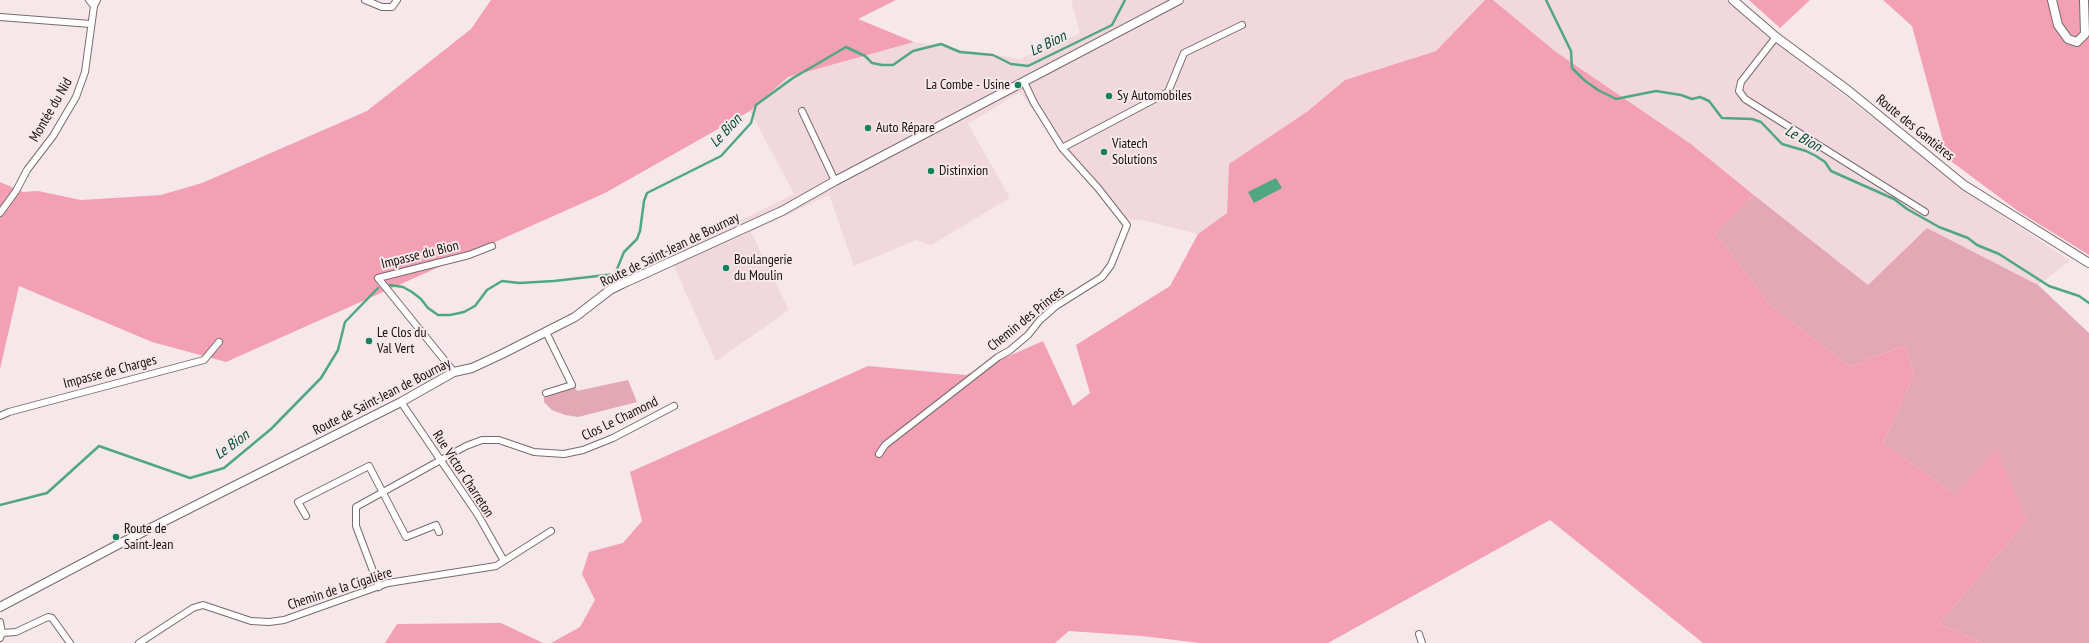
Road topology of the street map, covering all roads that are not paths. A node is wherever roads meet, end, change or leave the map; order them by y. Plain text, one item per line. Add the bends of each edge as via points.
1 (89, 0) edge
2 (97, 0) edge
3 (365, 0) edge
4 (397, 0) edge
5 (1179, 0) edge
6 (1733, 0) edge
7 (2052, 0) edge
8 (2084, 0) edge
9 (94, 6) junction
10 (0, 17) edge
11 (91, 24) junction
12 (1242, 25) dead end
13 (1776, 37) junction
14 (1024, 82) junction
15 (802, 111) dead end
16 (1062, 148) junction
17 (835, 181) junction
18 (1925, 212) dead end
19 (0, 214) edge
20 (492, 246) dead end
21 (2089, 263) edge
22 (546, 332) junction
23 (219, 342) dead end
24 (454, 372) junction
25 (546, 393) dead end
26 (401, 402) junction
27 (674, 406) dead end
28 (0, 416) edge
29 (879, 454) dead end
30 (440, 460) junction
31 (383, 492) junction
32 (306, 516) dead end
33 (551, 531) dead end
34 (439, 532) dead end
35 (504, 561) junction
36 (379, 587) junction
37 (0, 607) edge
38 (0, 622) edge
39 (1419, 634) dead end
40 (1, 635) edge
41 (70, 643) edge
42 (138, 643) edge
43 (1422, 643) edge

1 - 9 street
2 - 9 street, Montée du Nid
3 - 4 street via 382,7 392,7
5 - 14 main road, Route de Saint-Jean de Bournay
6 - 13 main road, Route des Gantières
7 - 8 main road via 2058,25 2068,39 2077,42 2085,34
9 - 11 street, Montée du Nid
10 - 11 street
11 - 19 street, Montée du Nid via 85,72 79,90 53,136 27,170
12 - 16 street via 1184,53 1168,92
13 - 18 street via 1741,82 1739,92 1745,99
13 - 21 main road, Route des Gantières via 1849,91 1964,185
14 - 16 street, Chemin des Princes
14 - 17 main road, Route de Saint-Jean de Bournay
15 - 17 street
16 - 29 street, Chemin des Princes via 1127,225 1111,265 1102,277 1056,306 1009,351 885,445
17 - 22 main road, Route de Saint-Jean de Bournay via 782,210 610,290 575,317
20 - 24 street, Impasse du Bion via 469,255 378,278
22 - 24 main road, Route de Saint-Jean de Bournay via 472,368
22 - 25 street via 572,385
23 - 28 street, Impasse de Charges via 204,360
24 - 26 main road, Route de Saint-Jean de Bournay
26 - 30 street, Rue Victor Charreton
26 - 37 main road, Route de Saint-Jean de Bournay
27 - 30 street, Clos Le Chamond via 613,438 583,450 564,454 534,452 499,440 482,440
30 - 31 street, Clos Le Chamond
30 - 35 street, Rue Victor Charreton via 478,515
31 - 32 street via 369,466 298,502
31 - 34 street via 406,537 436,525
31 - 36 street, Clos Le Chamond via 356,508 356,526
33 - 35 street, Chemin de la Cigalière
35 - 36 street, Chemin de la Cigalière via 496,566
36 - 42 street, Chemin de la Cigalière via 284,620 269,622 239,618 203,605 193,608
38 - 40 street
39 - 43 street
40 - 41 street via 16,632 48,617 52,618

